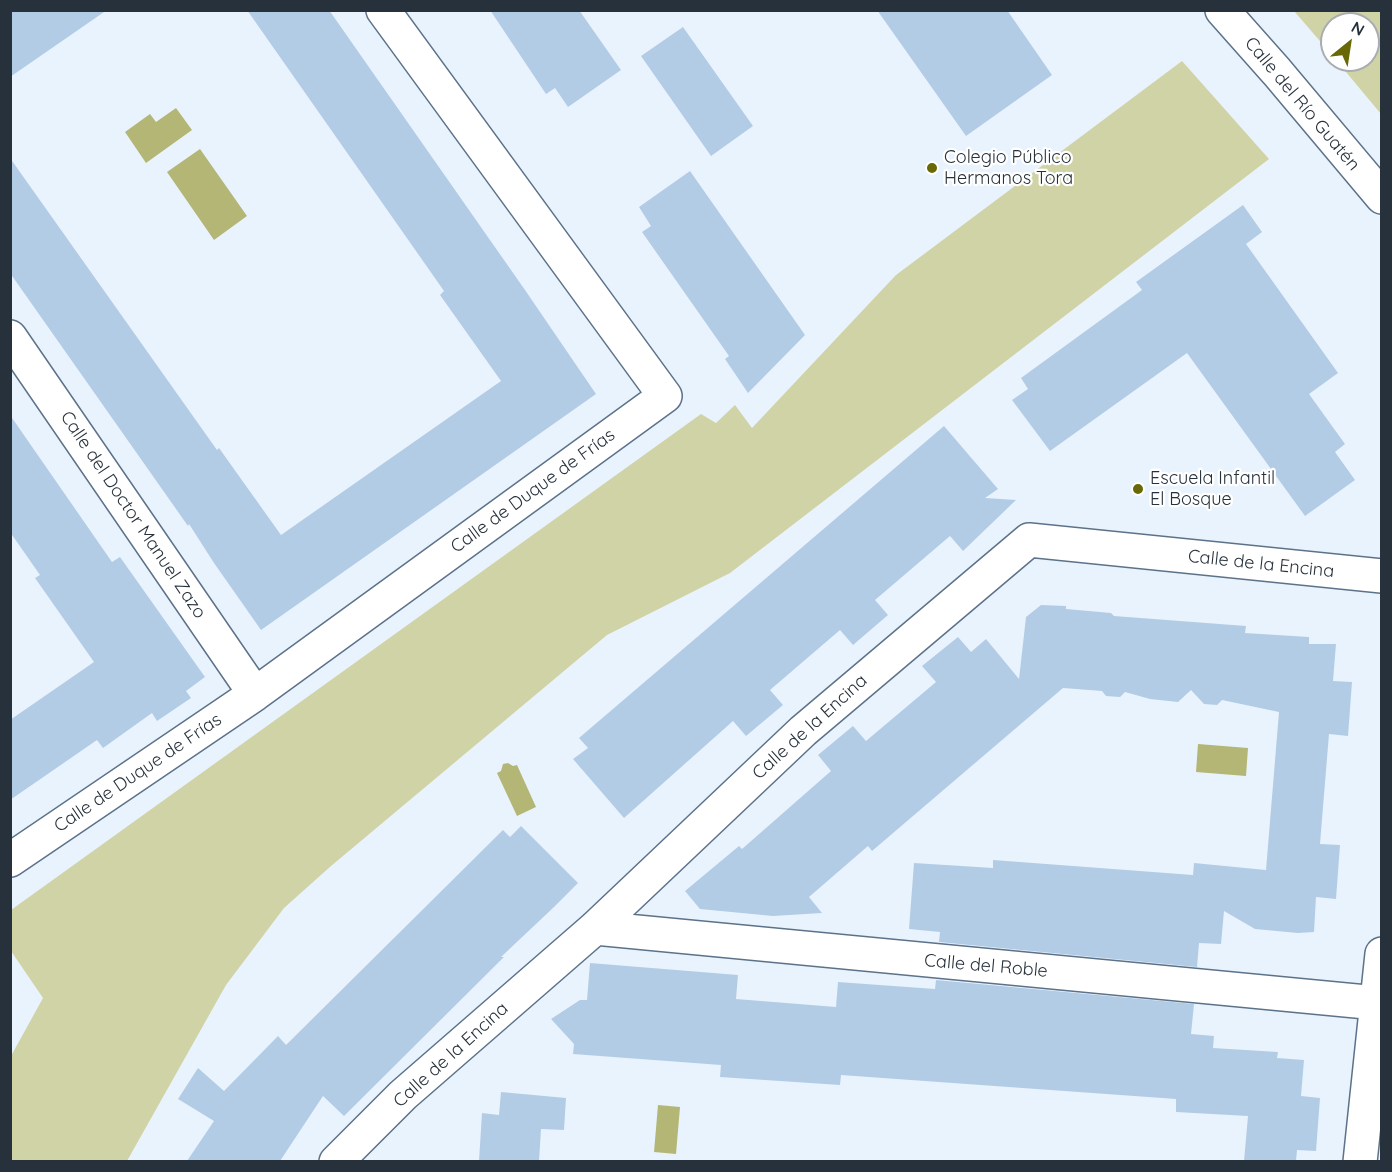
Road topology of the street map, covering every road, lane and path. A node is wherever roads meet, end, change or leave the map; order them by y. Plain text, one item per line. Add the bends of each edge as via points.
1 (382, 10) edge
2 (1222, 10) edge
3 (1382, 197) edge
4 (10, 337) edge
5 (1382, 576) edge
6 (255, 694) junction
7 (10, 860) edge
8 (595, 928) junction
9 (1382, 954) edge
10 (1377, 1003) junction
11 (336, 1161) edge
12 (1360, 1161) edge

1 - 6 street, Calle de Duque de Frías via 664,396
2 - 3 street, Calle del Río Guatén
4 - 6 street, Calle del Doctor Manuel Zazo
5 - 8 street, Calle de la Encina via 1029,540 803,731
6 - 7 street, Calle de Duque de Frías
8 - 10 street, Calle del Roble
8 - 11 street, Calle de la Encina via 403,1095
9 - 10 street
10 - 12 street

